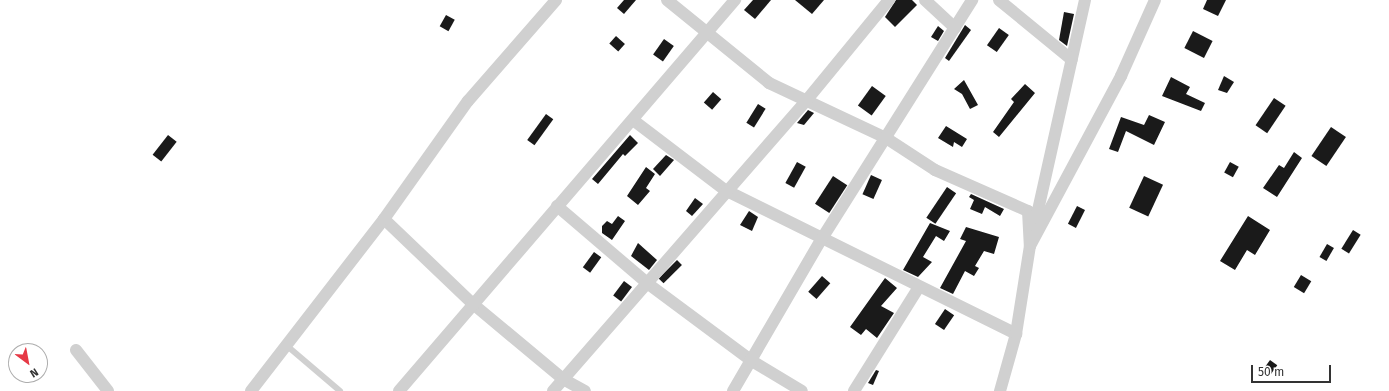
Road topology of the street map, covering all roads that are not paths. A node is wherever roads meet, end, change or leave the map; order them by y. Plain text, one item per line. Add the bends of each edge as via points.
1 (556, 0) edge
2 (667, 0) edge
3 (735, 0) edge
4 (889, 0) edge
5 (925, 0) edge
6 (972, 0) edge
7 (999, 0) edge
8 (1085, 0) edge
9 (1155, 0) edge
10 (955, 28) junction
11 (705, 33) junction
12 (1072, 60) junction
13 (806, 101) junction
14 (633, 120) junction
15 (886, 138) junction
16 (726, 190) junction
17 (557, 206) junction
18 (384, 219) junction
19 (821, 240) junction
20 (1030, 246) junction
21 (647, 283) junction
22 (919, 287) junction
23 (472, 304) junction
24 (1016, 334) junction
25 (286, 345) junction
26 (76, 350) dead end
27 (752, 361) junction
28 (563, 379) junction
29 (108, 391) edge
30 (251, 391) edge
31 (340, 391) edge
32 (399, 391) edge
33 (553, 391) edge
34 (585, 391) edge
35 (733, 391) edge
36 (802, 391) edge
37 (854, 391) edge
38 (1000, 391) edge

1 - 18 street via 468,101
2 - 11 street
3 - 11 street
4 - 13 street
5 - 10 street
6 - 10 street
7 - 12 street
8 - 12 street
9 - 20 street via 1121,76
10 - 15 street
11 - 13 street via 769,83
11 - 14 street
12 - 20 street
13 - 15 street
13 - 16 street
14 - 16 street
14 - 17 street
15 - 19 street
15 - 20 street via 935,170 1028,211
16 - 19 street
16 - 21 street
17 - 21 street
17 - 23 street
18 - 23 street
18 - 25 street
19 - 22 street
19 - 27 street
20 - 24 street
21 - 27 street
21 - 28 street
22 - 24 street
22 - 37 street
23 - 28 street
23 - 32 street
24 - 38 street
25 - 30 street
25 - 31 lane
26 - 29 street
27 - 35 street
27 - 36 street
28 - 33 street
28 - 34 street

